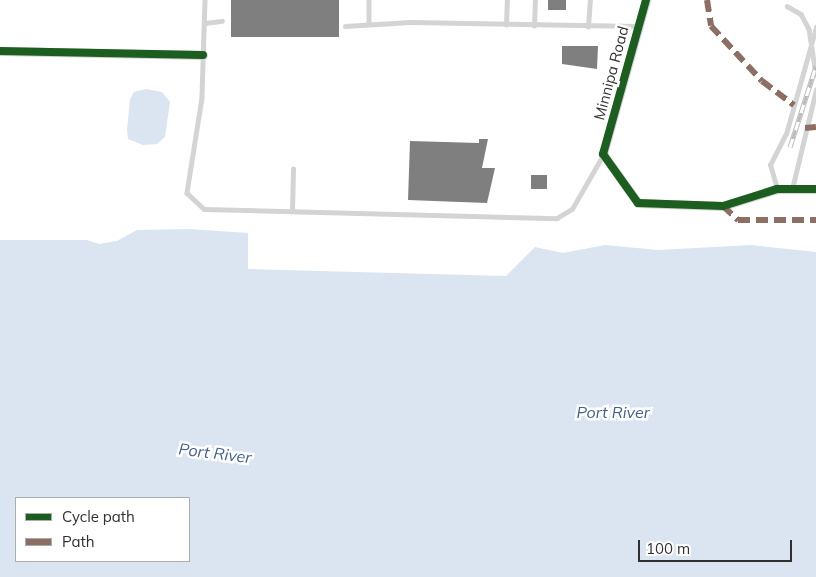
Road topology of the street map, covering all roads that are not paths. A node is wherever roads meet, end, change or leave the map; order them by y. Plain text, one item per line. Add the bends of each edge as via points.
1 (205, 0) edge
2 (369, 0) edge
3 (507, 0) edge
4 (535, 0) edge
5 (590, 0) edge
6 (646, 0) edge
7 (787, 6) dead end
8 (222, 22) dead end
9 (205, 23) junction
10 (369, 24) junction
11 (506, 25) junction
12 (344, 26) dead end
13 (534, 26) junction
14 (638, 26) junction
15 (588, 27) junction
16 (816, 27) edge
17 (811, 46) junction
18 (0, 51) edge
19 (203, 55) junction
20 (816, 74) edge
21 (816, 90) edge
22 (603, 154) junction
23 (293, 169) dead end
24 (777, 189) junction
25 (792, 189) junction
26 (816, 189) edge
27 (292, 211) junction

1 - 9 lane
2 - 10 lane
3 - 11 lane
4 - 13 lane
5 - 15 lane
6 - 14 street, Minnipa Road
7 - 17 lane via 801,14
8 - 9 lane
9 - 19 lane
10 - 11 lane
10 - 12 lane
11 - 13 lane
13 - 15 lane
14 - 15 lane
14 - 22 street, Minnipa Road
16 - 17 lane
17 - 20 lane
17 - 24 lane via 786,134 770,165
18 - 19 street
19 - 27 lane via 187,192 204,209
21 - 25 lane
22 - 24 street via 638,203 723,206
22 - 27 lane via 572,209 557,218
23 - 27 lane
24 - 25 street
25 - 26 street

